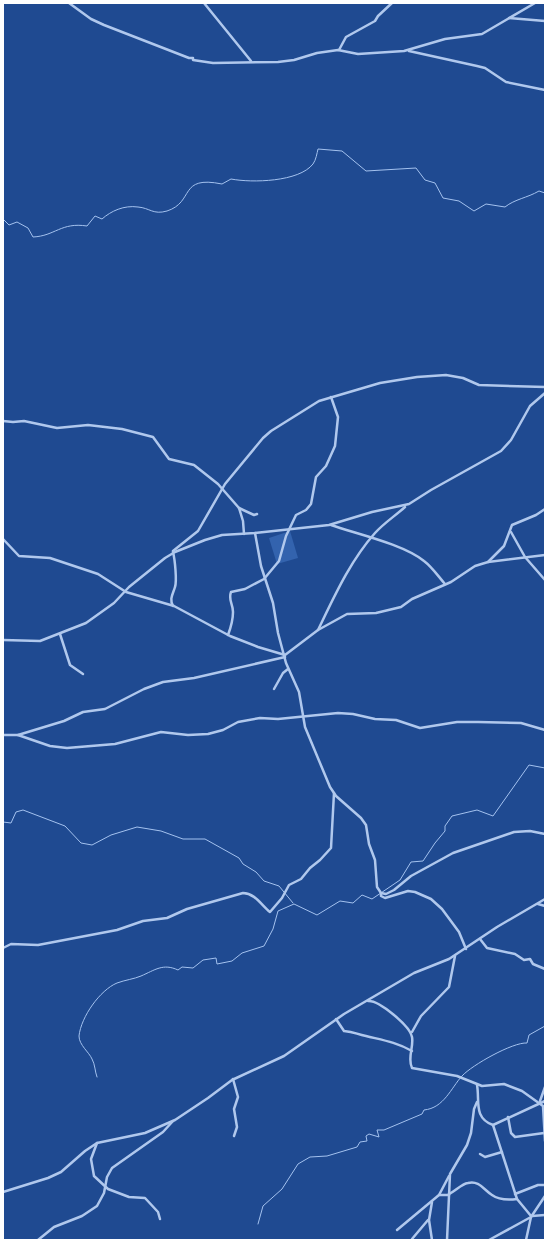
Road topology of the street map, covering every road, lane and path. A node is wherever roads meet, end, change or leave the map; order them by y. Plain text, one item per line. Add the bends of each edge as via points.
1 (69, 3) edge
2 (204, 3) edge
3 (392, 3) edge
4 (535, 3) edge
5 (509, 18) junction
6 (545, 21) edge
7 (339, 50) junction
8 (407, 50) junction
9 (251, 62) junction
10 (545, 90) edge
11 (545, 387) edge
12 (545, 393) edge
13 (331, 398) junction
14 (3, 421) edge
15 (223, 490) junction
16 (407, 505) junction
17 (239, 508) junction
18 (545, 509) edge
19 (256, 514) dead end
20 (329, 525) junction
21 (290, 530) junction
22 (510, 532) junction
23 (244, 534) junction
24 (255, 534) junction
25 (371, 538) junction
26 (3, 539) edge
27 (173, 552) junction
28 (168, 556) junction
29 (545, 556) edge
30 (525, 557) junction
31 (488, 562) junction
32 (264, 579) junction
33 (545, 580) edge
34 (445, 584) junction
35 (126, 592) junction
36 (173, 606) junction
37 (318, 630) junction
38 (60, 634) junction
39 (228, 635) junction
40 (3, 640) edge
41 (285, 656) junction
42 (288, 669) junction
43 (83, 674) dead end
44 (274, 689) dead end
45 (302, 716) junction
46 (545, 730) edge
47 (3, 735) edge
48 (18, 735) junction
49 (334, 793) junction
50 (545, 834) edge
51 (381, 893) junction
52 (545, 899) edge
53 (538, 904) junction
54 (545, 906) edge
55 (480, 939) junction
56 (3, 948) edge
57 (466, 949) junction
58 (455, 956) junction
59 (545, 969) edge
60 (366, 1002) junction
61 (336, 1019) junction
62 (412, 1036) junction
63 (412, 1051) junction
64 (233, 1079) junction
65 (477, 1084) junction
66 (545, 1087) edge
67 (545, 1101) edge
68 (477, 1102) junction
69 (540, 1102) junction
70 (545, 1109) edge
71 (508, 1117) junction
72 (175, 1120) junction
73 (493, 1125) junction
74 (544, 1133) edge
75 (234, 1136) dead end
76 (545, 1141) edge
77 (97, 1143) junction
78 (502, 1152) junction
79 (480, 1154) dead end
80 (450, 1174) junction
81 (545, 1186) edge
82 (105, 1187) junction
83 (110, 1190) junction
84 (3, 1192) edge
85 (104, 1193) junction
86 (515, 1194) junction
87 (439, 1195) junction
88 (449, 1195) junction
89 (545, 1196) edge
90 (517, 1199) junction
91 (432, 1202) junction
92 (545, 1215) edge
93 (531, 1216) junction
94 (160, 1219) dead end
95 (429, 1220) junction
96 (397, 1230) dead end
97 (412, 1239) edge
98 (38, 1240) edge
99 (432, 1240) edge
100 (447, 1240) edge
101 (489, 1240) edge
102 (526, 1240) edge

1 - 9 street via 91,19 193,58 194,61
2 - 9 street
3 - 7 street via 375,21 345,38
4 - 5 street
5 - 6 street
5 - 8 street via 482,34 445,39
7 - 8 street via 358,54
7 - 9 street via 320,52 289,61
8 - 10 street via 484,68 506,82
11 - 13 street via 479,385 463,378 444,375 380,382
12 - 16 street via 530,406 511,440 501,451
13 - 15 street via 319,401 267,434 225,484
13 - 21 street via 338,417 333,451 326,466 316,477 311,504 296,515
14 - 15 street via 24,421 58,428 88,425 151,436 169,459 194,465
15 - 17 street
15 - 28 street via 198,531
16 - 20 street via 365,513
16 - 25 street
17 - 19 street
17 - 23 street
18 - 22 street via 514,523
20 - 21 street
20 - 25 street
21 - 24 street
21 - 32 street via 279,561
22 - 30 street
22 - 31 street via 502,550
23 - 24 street
23 - 27 street via 218,536
24 - 32 street
25 - 34 street via 420,558
25 - 37 street via 347,574
26 - 35 street via 19,556 50,558 96,573
27 - 28 street
27 - 36 street via 176,584 171,598
28 - 35 street
29 - 30 street
30 - 31 street
30 - 33 street
31 - 34 street via 475,566
32 - 39 street via 245,589 231,592 229,599 233,610 233,622
32 - 41 street via 273,603
34 - 37 street via 400,607 376,613 350,613
35 - 36 street
35 - 38 street via 98,616
36 - 39 street
37 - 41 street
38 - 40 street via 35,642
38 - 43 street via 70,665
39 - 41 street
41 - 42 street
41 - 48 street via 194,678 163,682 108,708 83,712 64,721
42 - 44 street
42 - 45 street via 299,692
45 - 46 street via 350,714 396,720 420,728 460,722 520,723
45 - 48 street via 248,720 208,734 161,732 115,744 67,748 50,746
45 - 49 street via 327,782
47 - 48 street
49 - 51 street via 366,825 375,860 377,887
49 - 56 street via 330,850 301,879 289,885 270,912 260,901 243,893 187,909 166,918 117,930 38,945 11,944
50 - 51 street via 530,831 514,832 456,852 411,876 389,892
51 - 57 street via 384,898 412,891 431,899 459,932
52 - 53 street
53 - 54 street
53 - 55 street
55 - 57 street
55 - 59 street via 487,948 516,954 524,960 530,959 533,964
57 - 58 street
58 - 60 street via 414,974
58 - 62 street via 451,966 451,983 421,1016 413,1028
60 - 61 street
60 - 62 street via 374,1002 393,1015 410,1029
61 - 63 street via 344,1031 375,1037
61 - 64 street via 284,1056
62 - 63 street
63 - 65 street via 411,1065 414,1069 457,1076
64 - 72 street
64 - 75 street via 238,1097 234,1109
65 - 68 street
65 - 69 street via 486,1087 498,1084 511,1086
66 - 69 street
67 - 69 street
68 - 73 street via 483,1117
68 - 80 street via 467,1145
69 - 70 street
69 - 71 street
70 - 74 street
71 - 73 street
71 - 74 street via 511,1133 515,1137
72 - 77 street via 145,1133
72 - 82 street via 163,1132 112,1168
73 - 78 street
74 - 76 street
77 - 82 street via 91,1158 92,1172
77 - 84 street via 57,1174
78 - 79 street via 485,1158
78 - 86 street
80 - 87 street
80 - 88 street
81 - 86 street via 538,1185
82 - 83 street
82 - 85 street
83 - 85 street
83 - 94 street via 129,1197 145,1198 158,1212
85 - 98 street via 92,1210 54,1227
86 - 90 street
87 - 88 street
87 - 91 street
88 - 90 street via 473,1182 497,1198
88 - 100 street
89 - 93 street
90 - 93 street
91 - 95 street
91 - 96 street
92 - 93 street
93 - 101 street
93 - 102 street
95 - 97 street
95 - 99 street

